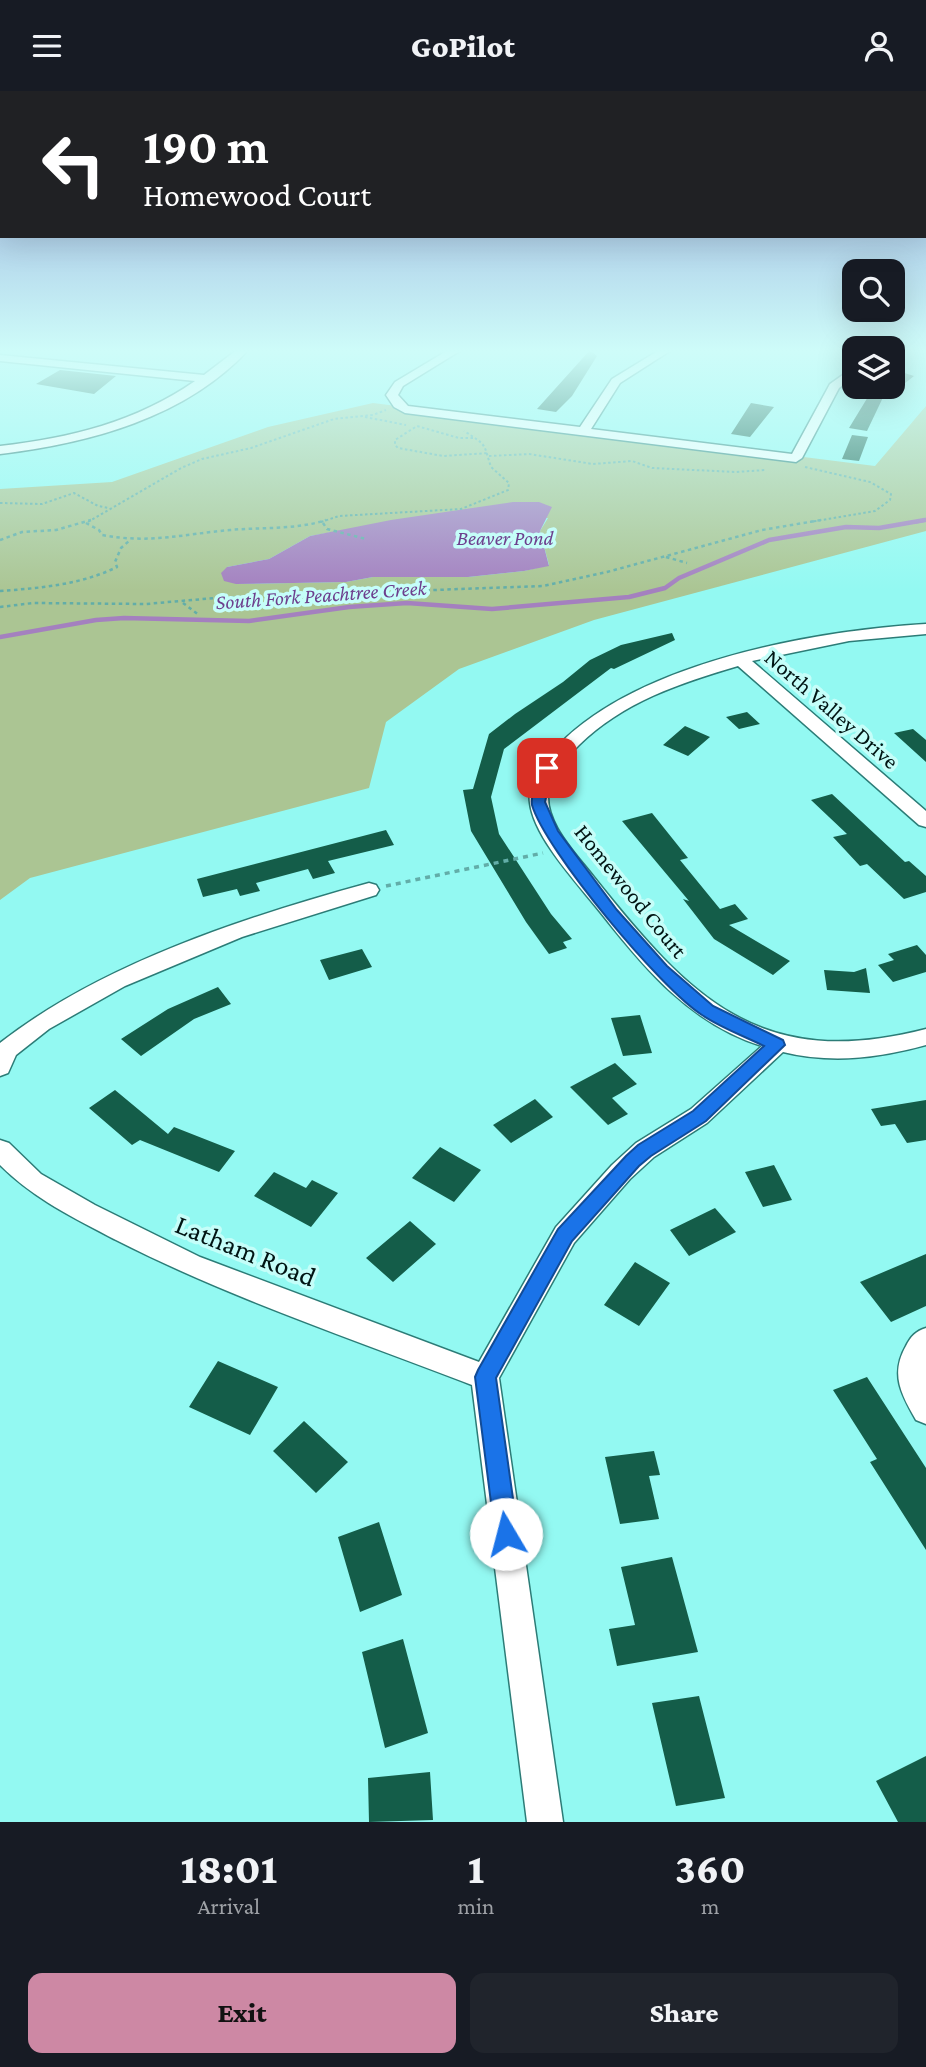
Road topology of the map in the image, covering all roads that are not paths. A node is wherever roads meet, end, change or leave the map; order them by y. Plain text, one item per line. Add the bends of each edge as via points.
1 (106, 430) edge
2 (584, 430) edge
3 (809, 430) edge
4 (0, 450) edge
5 (926, 629) edge
6 (740, 659) junction
7 (926, 821) edge
8 (379, 888) road end
9 (926, 1037) edge
10 (776, 1045) junction
11 (0, 1067) edge
12 (0, 1150) edge
13 (926, 1340) edge
14 (485, 1377) junction
15 (926, 1410) edge
16 (545, 1822) edge

1 - 4 street
2 - 3 street via 796,458
5 - 6 street, Homewood Court via 870,631
6 - 7 street, North Valley Drive
6 - 10 street, Homewood Court via 631,697 581,732 547,768 538,802 562,848 661,970 707,1011
8 - 11 street via 235,932 117,981 41,1023 7,1050
9 - 10 street, Homewood Court via 865,1050
10 - 14 street via 699,1116 645,1150 565,1235
12 - 14 street, Latham Road via 32,1181 191,1265
13 - 15 street via 911,1358 911,1384
14 - 16 street

